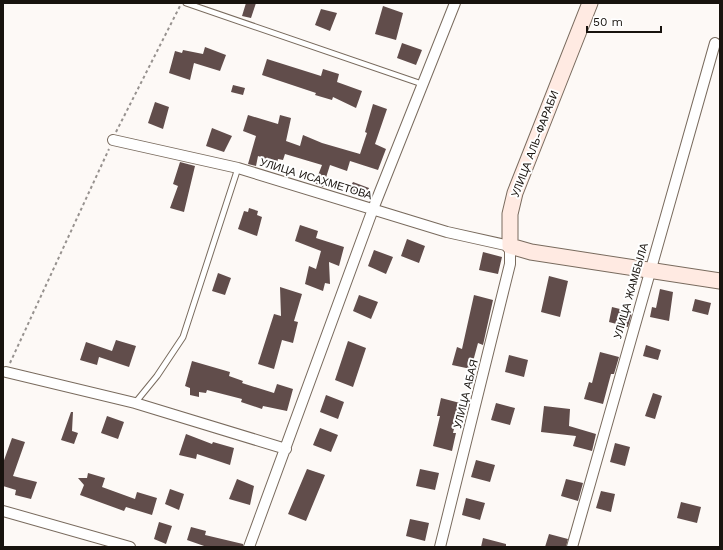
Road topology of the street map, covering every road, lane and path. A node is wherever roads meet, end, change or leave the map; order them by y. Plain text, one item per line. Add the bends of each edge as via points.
1 (182, 3) edge
2 (186, 3) edge
3 (454, 3) edge
4 (590, 3) edge
5 (715, 43) dead end
6 (422, 84) junction
7 (113, 140) junction
8 (238, 168) junction
9 (373, 209) junction
10 (510, 246) junction
11 (649, 271) junction
12 (720, 281) edge
13 (6, 372) joint
14 (135, 403) junction
15 (286, 449) junction
16 (3, 511) edge
17 (130, 547) edge
18 (249, 547) edge
19 (440, 547) edge
20 (572, 547) edge

1 - 7 path
2 - 6 lane
3 - 6 street
4 - 10 street, УЛИЦА АЛЬ-ФАРАБИ via 515,193 510,214
5 - 11 street, УЛИЦА ЖАМБЫЛА
6 - 9 street
7 - 8 street, УЛИЦА ИСАХМЕТОВА
7 - 13 path
8 - 9 street, УЛИЦА ИСАХМЕТОВА
8 - 14 lane via 183,337
9 - 10 street, УЛИЦА ИСАХМЕТОВА via 447,232
9 - 15 street
10 - 11 street via 531,252
10 - 19 street, УЛИЦА АБАЯ via 510,264
11 - 12 street
11 - 20 street, УЛИЦА ЖАМБЫЛА
13 - 14 street
14 - 15 street
15 - 18 street
16 - 17 street

